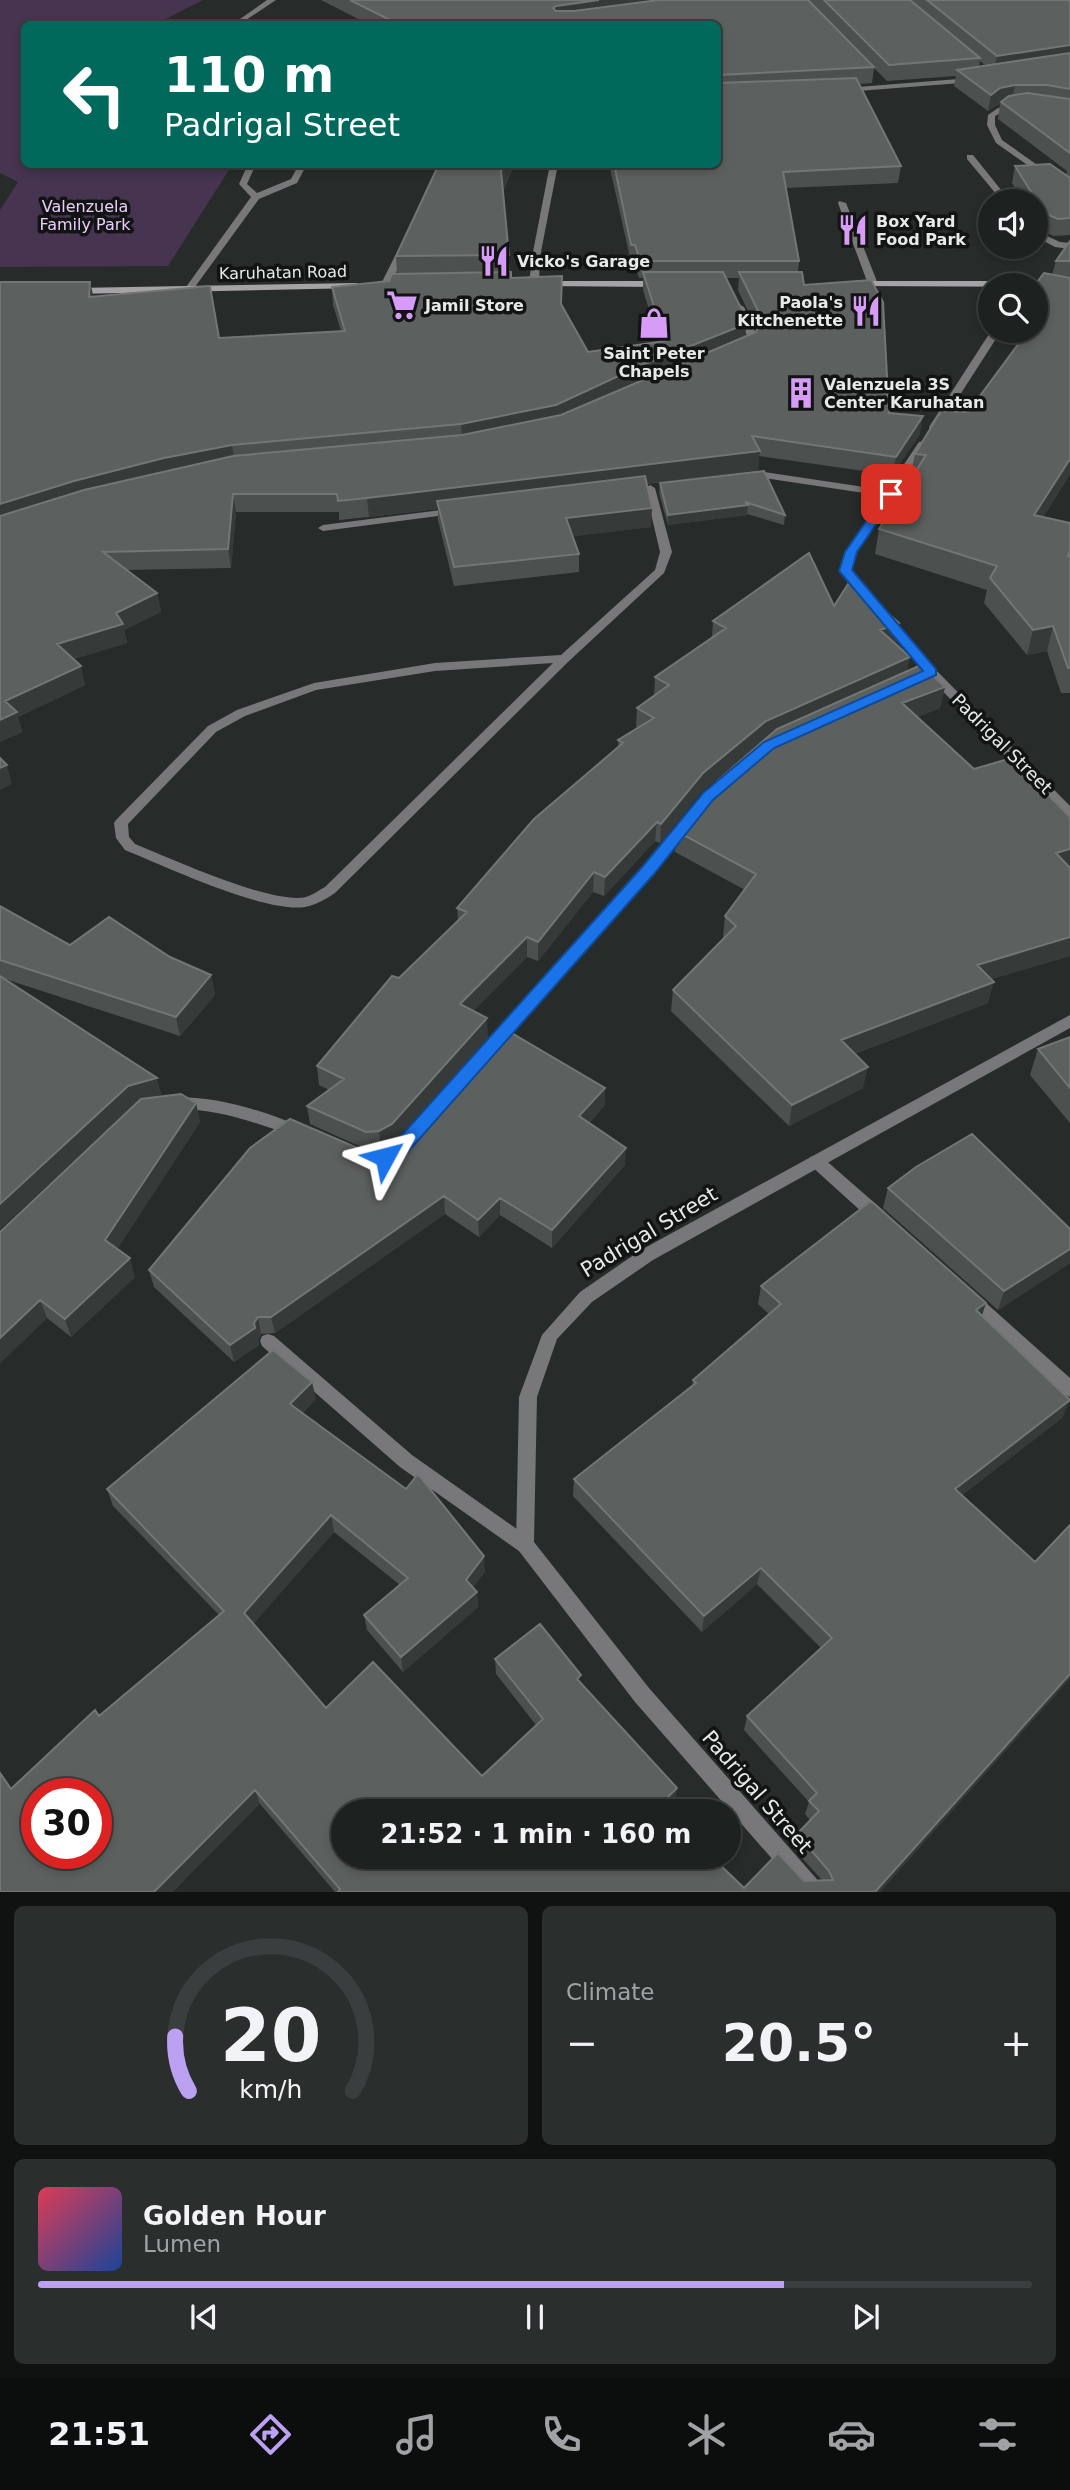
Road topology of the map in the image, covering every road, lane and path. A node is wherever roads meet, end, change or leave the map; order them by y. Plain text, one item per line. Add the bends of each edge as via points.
1 (272, 0) edge
2 (240, 21) edge
3 (875, 78) edge
4 (977, 79) edge
5 (885, 88) junction
6 (833, 90) edge
7 (1034, 106) edge
8 (970, 157) dead end
9 (250, 168) edge
10 (301, 168) edge
11 (553, 168) edge
12 (996, 189) edge
13 (1070, 192) edge
14 (256, 197) junction
15 (842, 203) dead end
16 (409, 237) edge
17 (1048, 240) edge
18 (1070, 246) edge
19 (521, 284) edge
20 (534, 284) junction
21 (673, 284) edge
22 (846, 284) edge
23 (873, 284) junction
24 (1048, 284) edge
25 (1070, 284) edge
26 (398, 285) edge
27 (978, 285) edge
28 (385, 286) junction
29 (189, 289) junction
30 (64, 291) edge
31 (732, 295) edge
32 (988, 343) edge
33 (731, 352) edge
34 (739, 478) edge
35 (663, 487) edge
36 (650, 488) junction
37 (636, 490) edge
38 (891, 494) junction
39 (473, 510) edge
40 (323, 528) dead end
41 (564, 659) junction
42 (699, 807) edge
43 (1070, 814) edge
44 (1070, 1021) edge
45 (483, 1056) edge
46 (160, 1106) edge
47 (307, 1135) edge
48 (817, 1161) junction
49 (887, 1225) edge
50 (958, 1289) edge
51 (268, 1341) edge
52 (1070, 1389) edge
53 (525, 1545) junction
54 (815, 1892) edge

1 - 2 street
3 - 5 street
4 - 5 street
5 - 6 street
7 - 13 street via 998,109 989,123 999,141
8 - 12 street
9 - 14 street via 243,184
10 - 14 street via 294,181
11 - 20 street
14 - 29 street
15 - 23 street
16 - 28 street
17 - 18 street
19 - 20 main road
20 - 21 main road
22 - 23 main road
23 - 27 main road
24 - 25 main road
26 - 28 main road, Karuhatan Road
28 - 29 main road, Karuhatan Road
29 - 30 main road, Karuhatan Road
31 - 33 street via 753,338 750,346
32 - 38 street, Padrigal Street
34 - 38 street via 764,475
35 - 36 street
36 - 37 street
36 - 41 street via 666,552 660,571
38 - 43 street, Padrigal Street via 851,552 846,571 925,675
39 - 40 street
41 - 41 street via 330,890 306,902 254,894 130,848 123,838 121,823 212,729 241,713 314,687 355,680 435,667
42 - 45 street via 649,870
44 - 48 street, Padrigal Street
46 - 47 street via 198,1102 247,1111
48 - 49 street
48 - 53 street, Padrigal Street via 647,1255 586,1297 550,1335 528,1397
50 - 52 street
51 - 53 street via 406,1461
53 - 54 street, Padrigal Street via 642,1695

